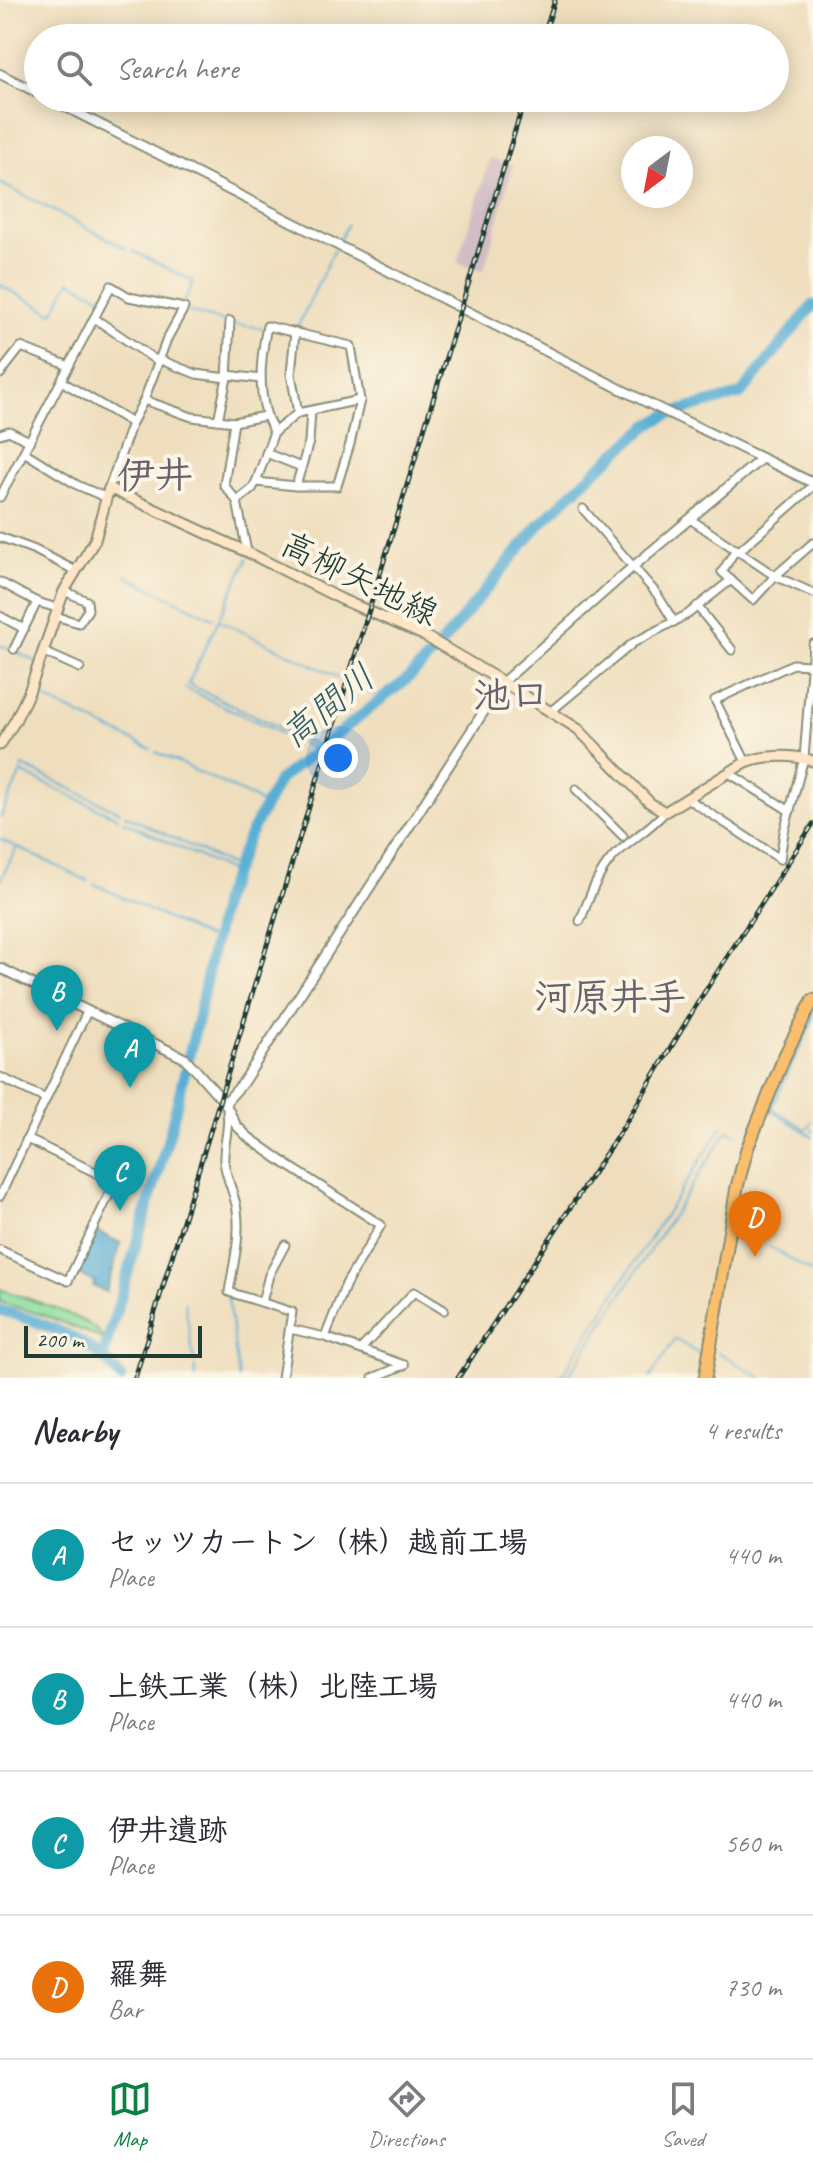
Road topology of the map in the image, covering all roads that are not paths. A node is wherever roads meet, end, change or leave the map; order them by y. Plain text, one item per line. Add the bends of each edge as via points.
1 (0, 74) edge
2 (24, 86) edge
3 (76, 112) edge
4 (94, 318) junction
5 (230, 321) dead end
6 (295, 332) junction
7 (158, 360) junction
8 (69, 366) junction
9 (0, 374) edge
10 (227, 377) junction
11 (261, 379) junction
12 (61, 381) junction
13 (144, 400) junction
14 (360, 400) junction
15 (311, 411) junction
16 (298, 413) junction
17 (265, 416) junction
18 (218, 420) junction
19 (234, 422) junction
20 (132, 423) junction
21 (274, 432) junction
22 (0, 434) edge
23 (29, 441) junction
24 (24, 452) junction
25 (266, 453) junction
26 (761, 459) junction
27 (301, 467) junction
28 (0, 475) edge
29 (10, 479) junction
30 (256, 482) junction
31 (813, 484) edge
32 (296, 486) junction
33 (108, 493) junction
34 (0, 497) edge
35 (237, 501) junction
36 (583, 509) dead end
37 (690, 519) junction
38 (0, 537) edge
39 (813, 543) edge
40 (737, 550) junction
41 (247, 552) junction
42 (633, 566) junction
43 (76, 571) junction
44 (775, 576) junction
45 (731, 580) junction
46 (0, 582) edge
47 (64, 591) junction
48 (813, 593) edge
49 (37, 602) junction
50 (697, 606) junction
51 (56, 612) junction
52 (0, 616) edge
53 (674, 622) junction
54 (24, 629) junction
55 (813, 644) edge
56 (14, 649) dead end
57 (732, 650) dead end
58 (44, 652) junction
59 (811, 665) edge
60 (80, 668) dead end
61 (503, 682) junction
62 (550, 712) junction
63 (0, 745) edge
64 (808, 760) edge
65 (746, 762) junction
66 (729, 773) junction
67 (576, 789) dead end
68 (688, 799) junction
69 (790, 811) junction
70 (665, 812) junction
71 (623, 836) dead end
72 (580, 921) dead end
73 (0, 968) edge
74 (813, 1000) edge
75 (87, 1012) junction
76 (0, 1077) edge
77 (46, 1099) junction
78 (225, 1103) junction
79 (27, 1139) junction
80 (286, 1164) joint
81 (0, 1196) edge
82 (285, 1245) dead end
83 (0, 1250) edge
84 (262, 1302) junction
85 (444, 1310) dead end
86 (290, 1329) junction
87 (325, 1337) junction
88 (361, 1349) junction
89 (282, 1378) edge
90 (373, 1378) edge
91 (705, 1378) edge

1 - 2 street
3 - 26 street
4 - 7 street
4 - 7 street via 111,286 129,297 184,308
4 - 8 street
5 - 10 street
6 - 11 street via 267,326
6 - 14 street via 351,346
6 - 16 street via 291,374
7 - 10 street via 196,374
7 - 13 street
8 - 9 street via 21,347
8 - 12 street
10 - 11 street
10 - 18 street
11 - 17 street
12 - 20 street
12 - 23 street
13 - 18 street
13 - 20 street
14 - 15 street
14 - 32 street via 337,486
15 - 16 street
15 - 27 street
16 - 21 street
17 - 19 street
17 - 21 street
18 - 19 street
19 - 35 street via 224,485
20 - 33 street
21 - 25 street
22 - 23 street via 9,431
23 - 24 street
24 - 29 street
24 - 33 street via 77,485
25 - 27 street
25 - 30 street
26 - 31 street
26 - 37 street
27 - 32 street
28 - 29 street
29 - 34 street
30 - 32 street
30 - 35 street
31 - 40 street
33 - 41 main road, 高柳矢地線
33 - 43 main road via 95,540
35 - 41 street
36 - 42 street
37 - 40 street
37 - 42 street
38 - 43 street
39 - 44 street
40 - 44 street
40 - 45 street via 722,572
41 - 61 main road, 高柳矢地線 via 423,635
42 - 53 street
42 - 61 street
43 - 47 main road
44 - 45 street via 753,600
44 - 48 street
45 - 50 street
46 - 49 street
47 - 51 main road
47 - 51 street via 87,601 88,610 79,623
49 - 51 street
49 - 54 street
50 - 53 street
50 - 57 street
51 - 58 main road
52 - 54 street
53 - 62 street via 633,643
54 - 56 street
55 - 59 street
58 - 60 street
58 - 63 main road
59 - 64 street
59 - 65 street via 793,664 715,700
61 - 62 main road, 高柳矢地線
61 - 78 street
62 - 70 main road, 高柳矢地線 via 578,729
64 - 65 main road via 768,757
64 - 69 street
65 - 66 main road
66 - 68 main road
66 - 69 street
67 - 71 street
68 - 69 street via 780,859
68 - 70 main road
70 - 72 street via 599,874
73 - 75 street
74 - 91 main road via 747,1149
75 - 77 street
75 - 78 street via 181,1056
76 - 77 street
77 - 79 street
78 - 80 street via 248,1137
78 - 84 street via 229,1124 224,1163 239,1229 229,1292
79 - 81 street
79 - 83 street via 115,1182 68,1281
80 - 87 street via 381,1225 346,1284
82 - 84 street
84 - 86 street via 290,1310
85 - 88 street via 414,1292
86 - 87 street
86 - 89 street
87 - 88 street
88 - 90 street via 404,1365

